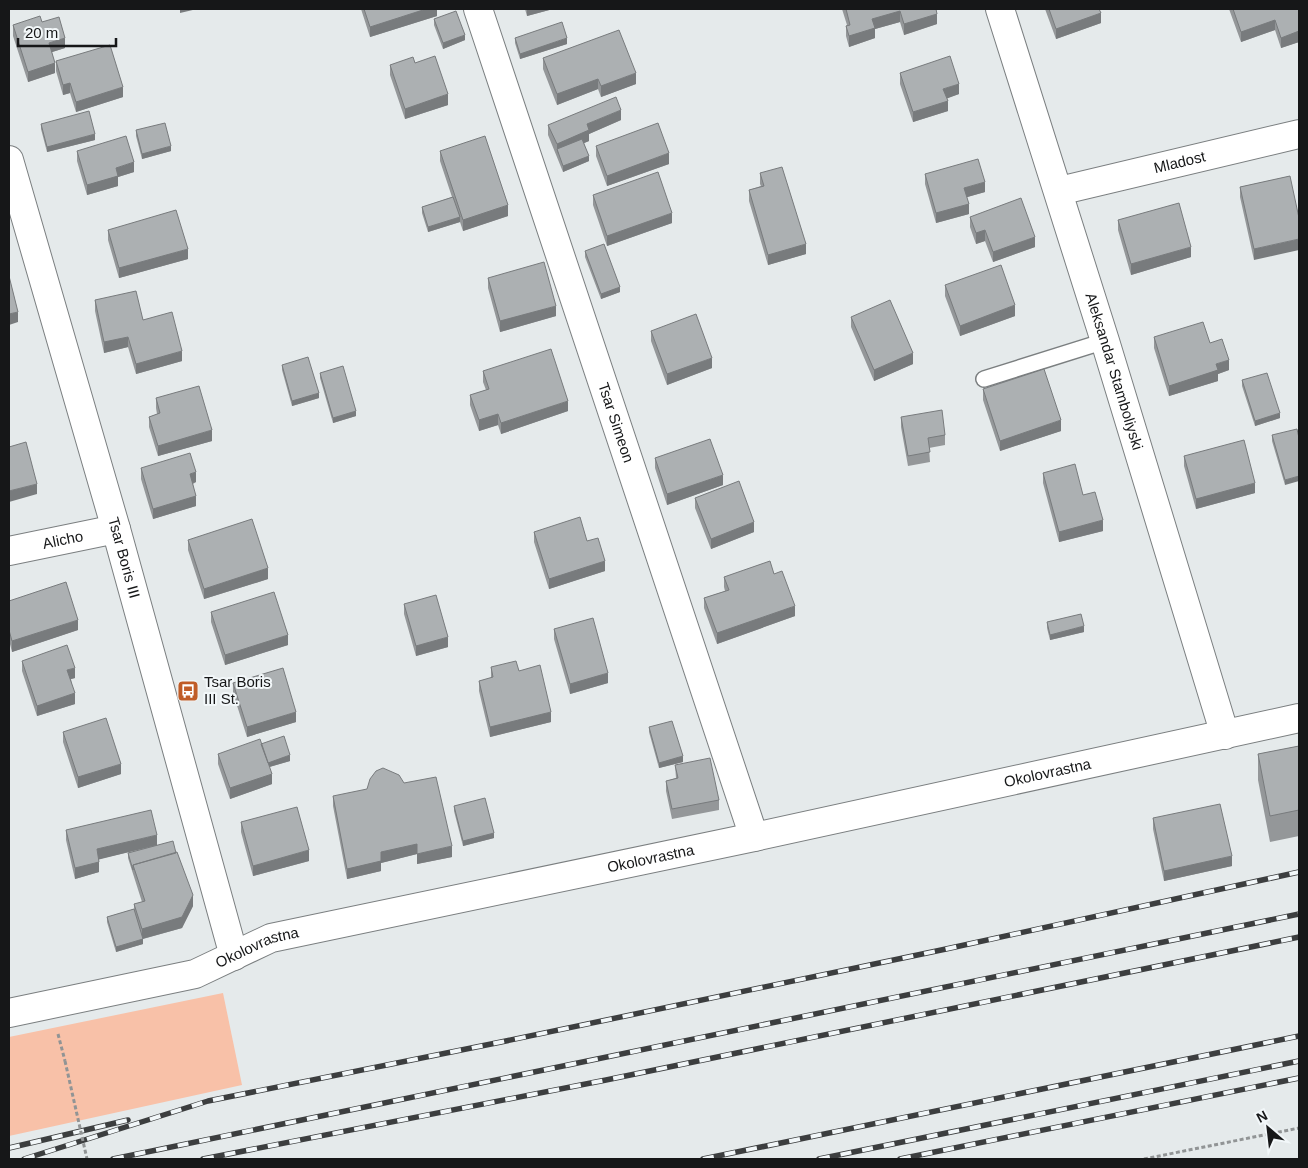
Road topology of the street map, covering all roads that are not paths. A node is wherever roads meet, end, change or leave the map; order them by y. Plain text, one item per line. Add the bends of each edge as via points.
1 (478, 9) edge
2 (1000, 9) edge
3 (1299, 134) edge
4 (9, 160) edge
5 (1059, 191) junction
6 (1105, 340) junction
7 (984, 380) dead end
8 (116, 528) junction
9 (9, 551) edge
10 (1299, 718) edge
11 (1225, 735) junction
12 (754, 837) junction
13 (234, 956) junction
14 (9, 1013) edge

1 - 12 street, Tsar Simeon
2 - 5 street, Aleksandar Stamboliyski
3 - 5 street, Mladost
4 - 8 street, Tsar Boris III
5 - 6 street, Aleksandar Stamboliyski
6 - 7 lane
6 - 11 street, Aleksandar Stamboliyski
8 - 9 street, Alicho
8 - 13 street, Tsar Boris III
10 - 11 street, Okolovrastna
11 - 12 street, Okolovrastna
12 - 13 street, Okolovrastna via 271,938
13 - 14 street, Okolovrastna via 195,974

